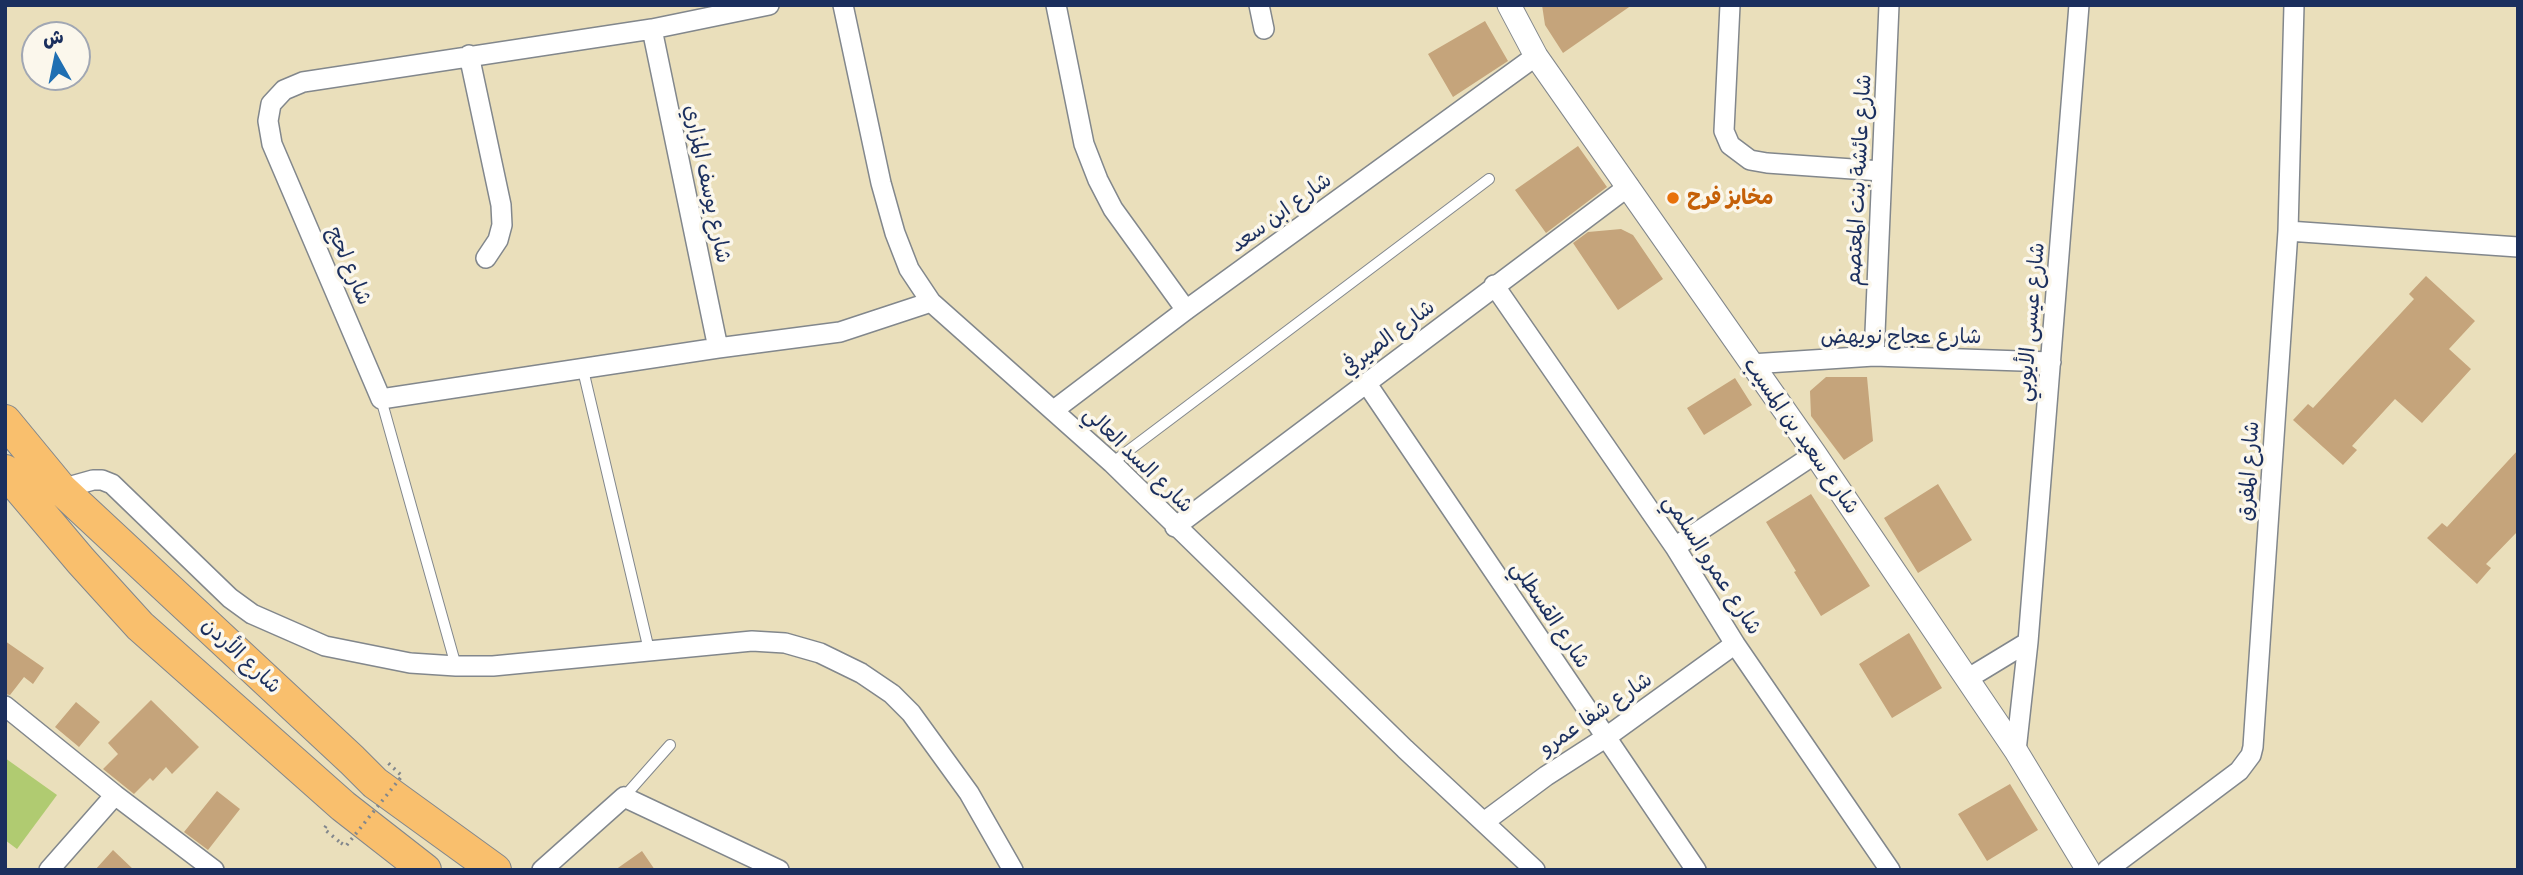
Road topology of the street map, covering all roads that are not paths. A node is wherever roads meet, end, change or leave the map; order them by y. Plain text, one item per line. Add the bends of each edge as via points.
1 (769, 5) edge
2 (843, 5) edge
3 (1056, 5) edge
4 (1259, 5) edge
5 (1509, 5) edge
6 (1730, 5) edge
7 (1889, 5) edge
8 (2079, 5) edge
9 (2294, 5) edge
10 (652, 29) junction
11 (1264, 29) dead end
12 (469, 55) junction
13 (1536, 56) junction
14 (1881, 171) junction
15 (1489, 179) dead end
16 (1629, 186) junction
17 (2288, 231) junction
18 (2518, 247) edge
19 (486, 257) dead end
20 (1494, 285) junction
21 (931, 302) junction
22 (1186, 310) junction
23 (718, 348) junction
24 (1874, 356) junction
25 (2051, 362) junction
26 (1751, 364) junction
27 (583, 370) junction
28 (1367, 384) junction
29 (380, 399) junction
30 (1054, 410) junction
31 (5, 421) edge
32 (1815, 454) junction
33 (1112, 463) junction
34 (5, 471) edge
35 (61, 489) junction
36 (1175, 527) junction
37 (1675, 547) junction
38 (2028, 642) junction
39 (1735, 644) junction
40 (649, 650) junction
41 (456, 666) junction
42 (1967, 679) junction
43 (5, 706) edge
44 (1605, 738) junction
45 (670, 745) dead end
46 (2016, 751) junction
47 (352, 760) junction
48 (326, 791) junction
49 (114, 795) junction
50 (624, 797) junction
51 (1484, 822) junction
52 (49, 870) edge
53 (214, 870) edge
54 (425, 870) edge
55 (495, 870) edge
56 (542, 870) edge
57 (779, 870) edge
58 (1013, 870) edge
59 (1535, 870) edge
60 (1696, 870) edge
61 (1890, 870) edge
62 (2088, 870) edge
63 (2108, 870) edge

1 - 10 street, شارع لحج
2 - 21 street, شارع السد العالي via 895,233 909,269
3 - 22 street via 1084,144 1098,180 1113,209
4 - 11 street
5 - 13 street, شارع سعيد بن المسيب
6 - 14 street via 1724,131 1730,145 1751,160 1767,163
7 - 14 street, شارع عائشة بنت المعتصم
8 - 25 street, شارع عيسى الأيوبي
9 - 17 street, شارع المفرق
10 - 12 street, شارع لحج
10 - 23 street, شارع يوسف المزاري
12 - 19 street via 501,205 498,240
12 - 29 street, شارع لحج via 303,82 284,90 271,104 272,144
13 - 16 street, شارع سعيد بن المسيب
13 - 22 street, شارع ابن سعد
14 - 24 street, شارع عائشة بنت المعتصم
15 - 33 lane
16 - 20 street, شارع الصيرفي
16 - 26 street, شارع سعيد بن المسيب
17 - 18 street
17 - 63 street, شارع المفرق via 2251,755 2239,771
20 - 28 street, شارع الصيرفي
20 - 37 street, شارع عمرو السلمي
21 - 23 street via 840,332
21 - 30 street, شارع السد العالي
22 - 30 street, شارع ابن سعد
23 - 27 street
24 - 25 street, شارع عجاج نويهض
24 - 26 street, شارع عجاج نويهض
25 - 38 street, شارع عيسى الأيوبي
26 - 32 street, شارع سعيد بن المسيب
27 - 29 street
27 - 40 lane
28 - 36 street, شارع الصيرفي
28 - 44 street, شارع القسطلي
29 - 41 lane
30 - 33 street, شارع السد العالي
31 - 35 highway, شارع الأردن
32 - 37 street
32 - 42 street, شارع سعيد بن المسيب
33 - 36 street, شارع السد العالي
34 - 48 highway, شارع الأردن via 140,626
35 - 41 street via 93,480 112,484 218,588 252,614 325,646 410,663
35 - 47 highway, شارع الأردن
36 - 51 street, شارع السد العالي
37 - 39 street, شارع عمرو السلمي
38 - 42 street
38 - 46 street, شارع عيسى الأيوبي
39 - 44 street, شارع شفا عمرو
39 - 61 street, شارع عمرو السلمي
40 - 41 street
40 - 58 street via 752,641 785,643 820,653 861,673 911,713 969,793
42 - 46 street, شارع سعيد بن المسيب
43 - 49 street
44 - 51 street, شارع شفا عمرو
44 - 60 street, شارع القسطلي
45 - 50 lane
46 - 62 street, شارع سعيد بن المسيب
47 - 48 highway
47 - 55 highway, شارع الأردن via 374,783
48 - 54 highway, شارع الأردن
49 - 52 street
49 - 53 street
50 - 56 street
50 - 57 street
51 - 59 street, شارع السد العالي

